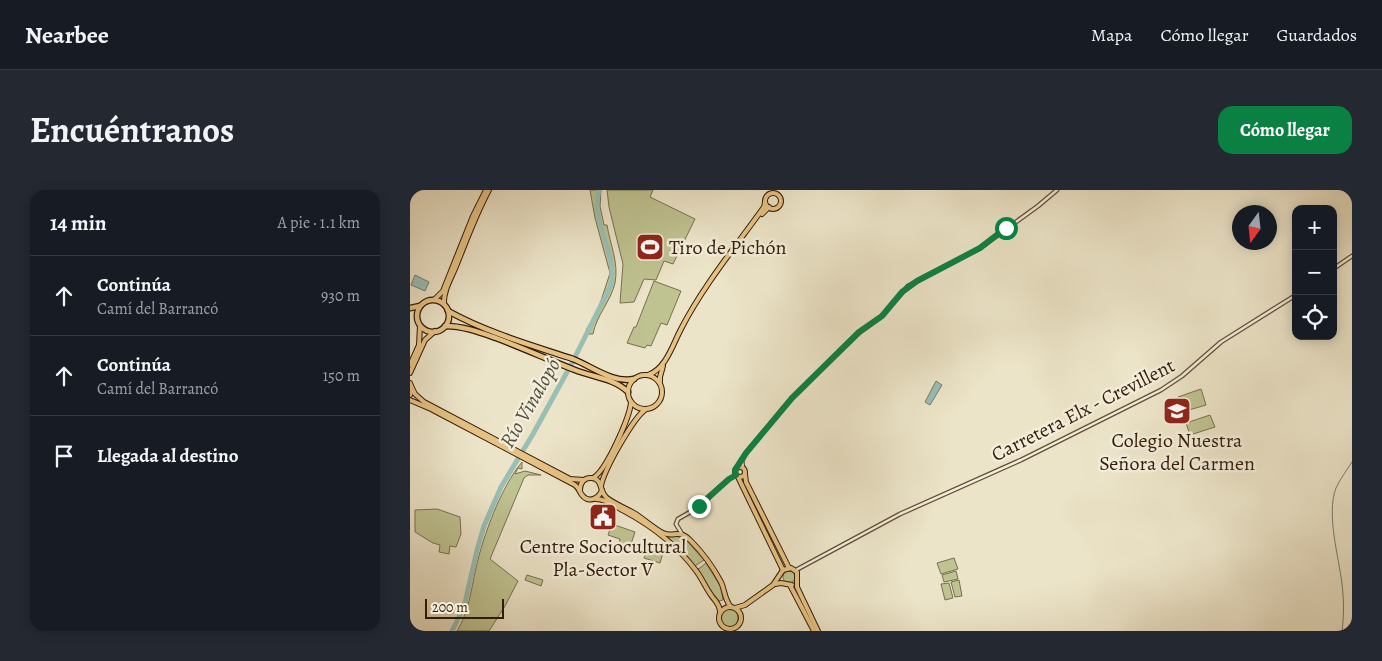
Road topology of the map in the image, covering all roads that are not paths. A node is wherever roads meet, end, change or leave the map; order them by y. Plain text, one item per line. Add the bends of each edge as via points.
1 (488, 190) edge
2 (1057, 190) edge
3 (776, 192) edge
4 (765, 202) junction
5 (769, 208) junction
6 (1352, 256) edge
7 (1337, 266) edge
8 (1292, 298) edge
9 (434, 300) junction
10 (444, 304) junction
11 (696, 305) junction
12 (420, 306) junction
13 (410, 308) edge
14 (448, 311) junction
15 (420, 326) junction
16 (445, 326) junction
17 (435, 331) junction
18 (664, 362) junction
19 (410, 365) edge
20 (410, 373) edge
21 (648, 375) junction
22 (634, 379) junction
23 (660, 384) junction
24 (411, 385) edge
25 (628, 392) junction
26 (410, 396) edge
27 (410, 400) edge
28 (631, 402) junction
29 (647, 409) junction
30 (511, 449) junction
31 (529, 458) junction
32 (741, 468) junction
33 (745, 474) junction
34 (737, 476) junction
35 (593, 478) junction
36 (584, 480) junction
37 (601, 488) junction
38 (580, 490) junction
39 (595, 499) junction
40 (682, 534) junction
41 (789, 568) junction
42 (796, 570) junction
43 (782, 572) junction
44 (797, 580) junction
45 (787, 584) junction
46 (773, 585) junction
47 (745, 604) junction
48 (733, 607) junction
49 (720, 611) junction
50 (740, 615) junction
51 (738, 625) junction
52 (730, 630) edge
53 (739, 631) edge
54 (814, 631) edge
55 (818, 631) edge

1 - 9 main road via 473,216 443,291
1 - 10 main road via 444,296
2 - 32 street via 980,248 908,286 882,316 859,332 809,379 746,453
3 - 4 main road via 767,195
3 - 5 main road via 780,203
4 - 5 main road
4 - 11 main road
5 - 11 main road
6 - 7 street
8 - 42 street, Carretera Elx - Crevillent via 1221,342 1167,386 1072,435 868,531
9 - 10 highway
9 - 12 highway
10 - 14 highway
11 - 18 main road
12 - 13 highway
12 - 15 highway via 415,319
14 - 16 highway
14 - 22 highway via 467,322 620,379
15 - 17 highway
15 - 19 main road via 419,345
16 - 17 highway
16 - 25 highway via 471,329 617,384
17 - 20 main road via 426,340
18 - 21 main road
18 - 23 main road
21 - 22 main road
21 - 23 main road
22 - 25 main road
23 - 29 main road via 660,400
24 - 26 main road
24 - 30 main road via 424,402
25 - 28 main road
27 - 30 main road
28 - 29 main road via 638,408
28 - 35 main road via 625,426 601,471
29 - 37 main road via 630,428
30 - 31 main road
31 - 36 main road via 570,479
31 - 38 main road
32 - 33 main road
32 - 34 main road via 735,470
33 - 34 main road
33 - 41 main road
34 - 40 street via 677,522
34 - 43 main road
35 - 36 main road
35 - 37 main road
36 - 38 main road
37 - 39 main road
37 - 40 main road via 606,497 662,532
38 - 39 main road via 584,498
39 - 49 main road via 606,501 629,514 676,547 717,601
40 - 48 main road via 712,567 722,582 726,601
41 - 42 main road
41 - 43 main road
42 - 44 main road
43 - 45 main road via 781,580
43 - 46 main road
44 - 45 main road via 794,584
44 - 55 main road via 797,587
45 - 46 main road
45 - 54 main road
46 - 47 main road
47 - 48 main road
47 - 50 main road
48 - 49 main road
48 - 50 main road
49 - 52 main road via 719,621
50 - 51 main road
51 - 52 main road
51 - 53 main road

